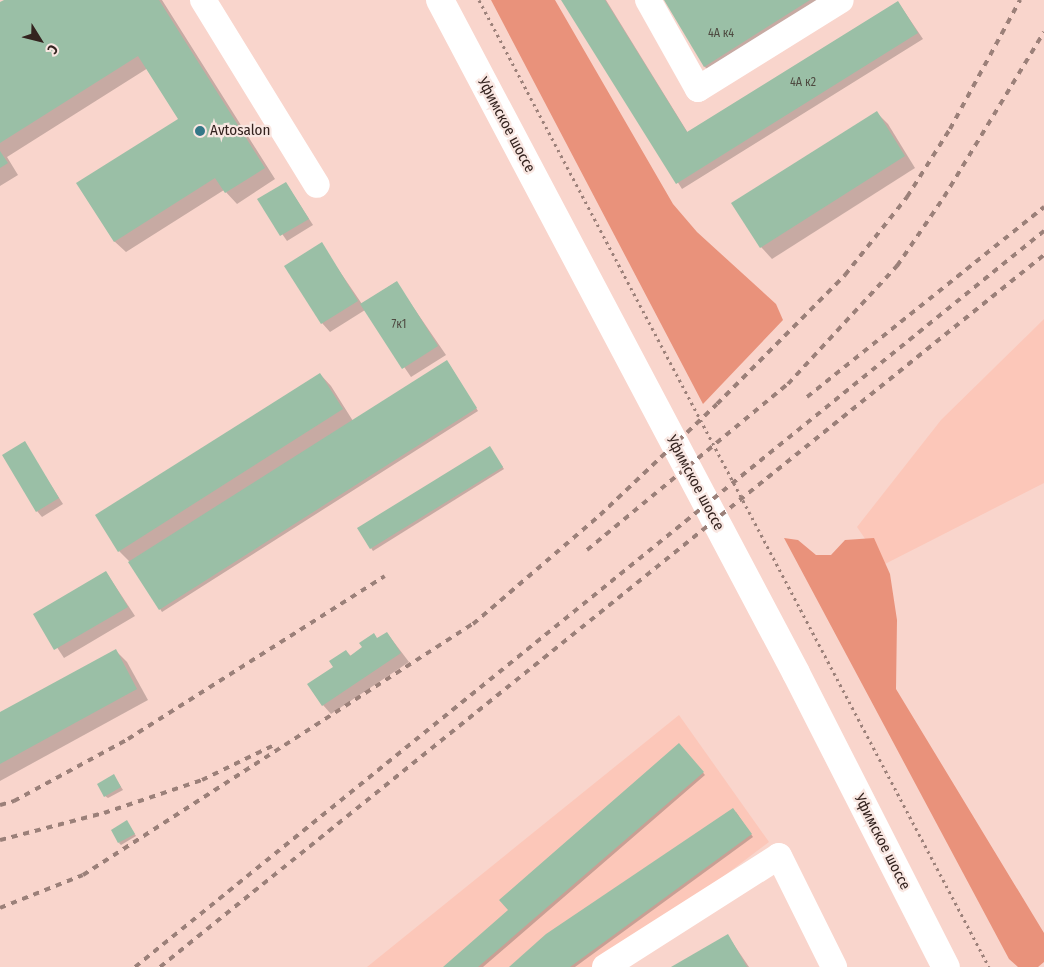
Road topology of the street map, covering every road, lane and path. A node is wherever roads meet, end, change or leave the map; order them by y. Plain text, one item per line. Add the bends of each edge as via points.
1 (203, 0) edge
2 (440, 0) edge
3 (479, 0) edge
4 (648, 0) edge
5 (841, 0) edge
6 (316, 185) dead end
7 (605, 967) edge
8 (834, 967) edge
9 (946, 967) edge
10 (989, 967) edge

1 - 6 lane
2 - 9 main road, Уфимское шоссе via 796,673
3 - 10 path
4 - 5 lane via 698,89
7 - 8 lane via 778,856

